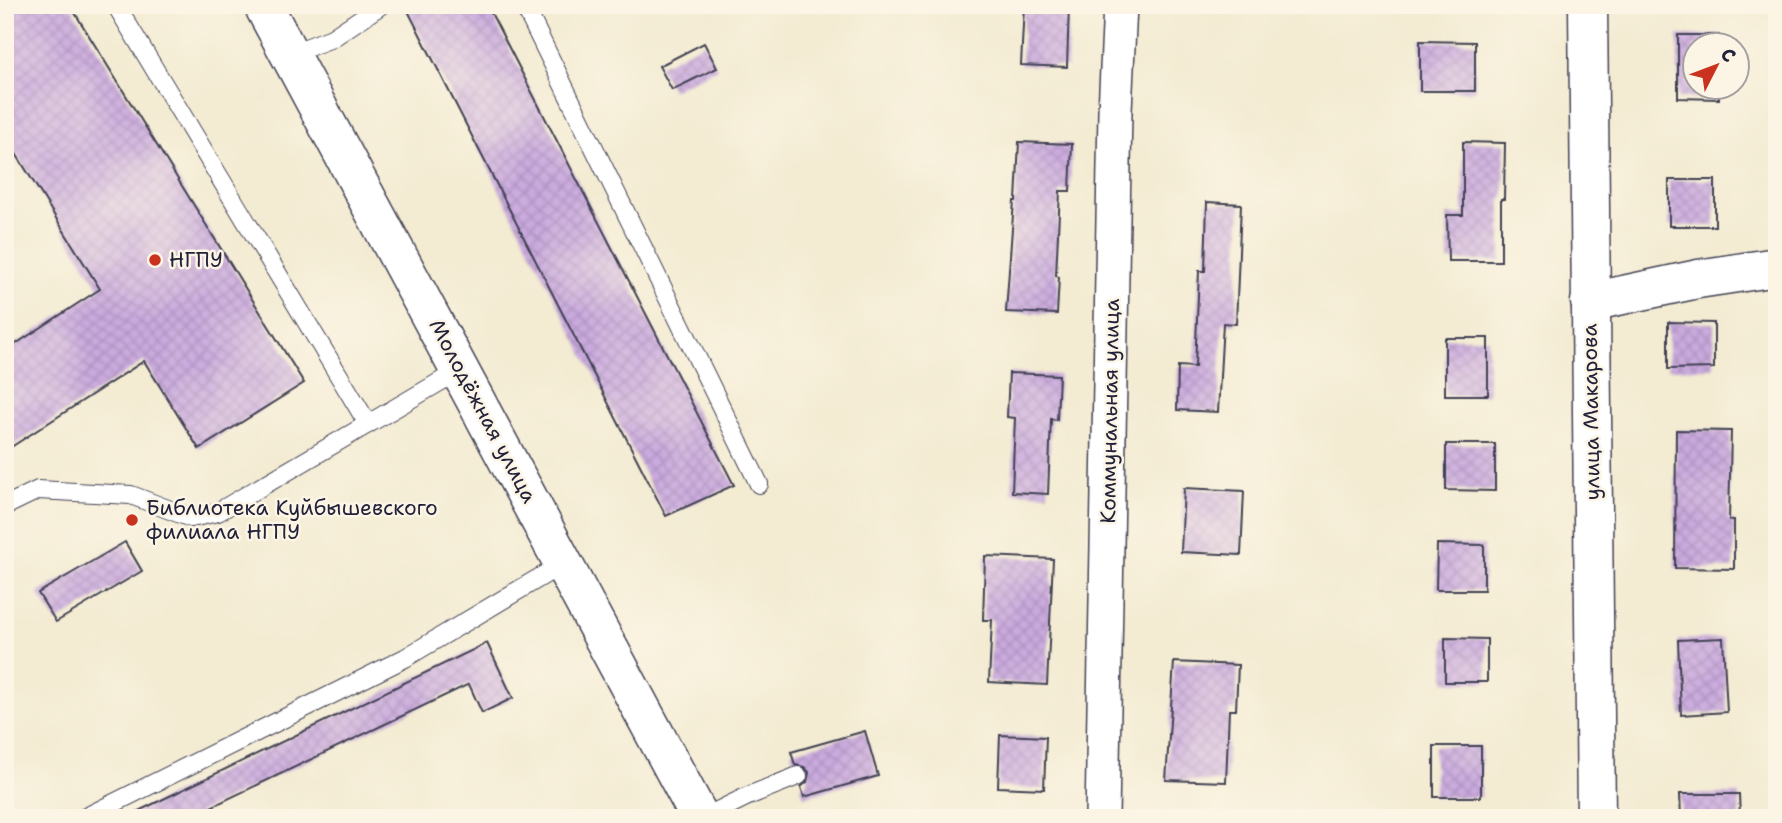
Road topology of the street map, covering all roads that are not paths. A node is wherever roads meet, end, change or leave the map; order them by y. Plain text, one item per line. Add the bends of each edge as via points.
1 (116, 5) edge
2 (263, 5) edge
3 (381, 5) edge
4 (524, 5) edge
5 (1121, 5) edge
6 (1588, 5) edge
7 (290, 54) junction
8 (1777, 267) edge
9 (1590, 302) junction
10 (460, 370) junction
11 (368, 424) junction
12 (759, 484) dead end
13 (5, 506) edge
14 (564, 563) junction
15 (798, 776) dead end
16 (84, 818) edge
17 (702, 818) edge
18 (1102, 818) edge
19 (1595, 818) edge

1 - 11 lane
2 - 7 street, Молодёжная улица
3 - 7 lane via 332,38
4 - 12 lane
5 - 18 street, Коммунальная улица
6 - 9 street, улица Макарова
7 - 10 street, Молодёжная улица
8 - 9 street
9 - 19 street, улица Макарова
10 - 11 lane
10 - 14 street, Молодёжная улица
11 - 13 lane via 218,512 191,518 131,495 38,490
14 - 16 lane via 405,658
14 - 17 street, Молодёжная улица
15 - 17 lane

